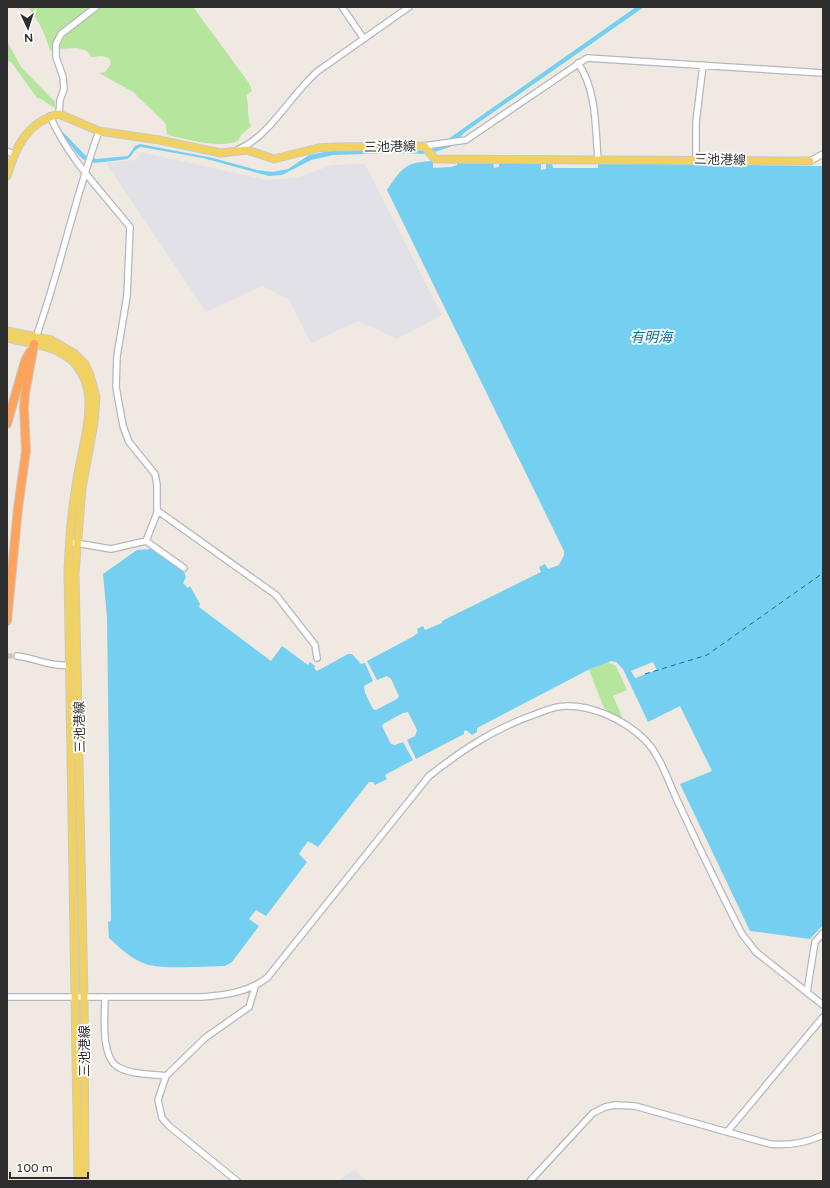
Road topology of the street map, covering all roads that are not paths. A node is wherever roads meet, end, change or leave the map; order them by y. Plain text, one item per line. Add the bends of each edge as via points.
1 (96, 7) edge
2 (342, 7) edge
3 (409, 7) edge
4 (364, 39) junction
5 (578, 63) junction
6 (703, 65) junction
7 (823, 73) edge
8 (59, 114) junction
9 (50, 116) junction
10 (99, 131) junction
11 (237, 150) junction
12 (428, 150) junction
13 (10, 153) edge
14 (823, 154) edge
15 (598, 159) junction
16 (696, 159) junction
17 (810, 161) joint
18 (85, 172) junction
19 (7, 176) edge
20 (7, 331) edge
21 (7, 338) edge
22 (35, 340) junction
23 (7, 424) edge
24 (158, 511) junction
25 (146, 541) junction
26 (73, 542) junction
27 (184, 568) dead end
28 (7, 621) edge
29 (17, 656) tunnel mouth
30 (317, 658) dead end
31 (70, 665) junction
32 (823, 933) edge
33 (255, 987) junction
34 (807, 992) junction
35 (105, 996) junction
36 (7, 997) edge
37 (75, 997) junction
38 (84, 997) junction
39 (823, 1005) edge
40 (823, 1017) edge
41 (166, 1076) junction
42 (727, 1132) junction
43 (823, 1135) edge
44 (78, 1181) edge
45 (85, 1181) edge
46 (236, 1181) edge
47 (530, 1181) edge

1 - 8 street via 61,34 56,44 56,57 64,89
2 - 4 street
3 - 4 street
4 - 11 street via 305,82 255,141
5 - 6 street via 594,57
5 - 12 street via 466,140
5 - 15 street via 593,95
6 - 7 street
6 - 16 street via 696,122
8 - 9 main road
8 - 10 main road, 三池港線
9 - 13 main road via 31,128
9 - 18 street via 56,130
10 - 11 main road, 三池港線 via 221,153
10 - 18 street
11 - 12 main road, 三池港線 via 247,150 274,159 335,146
12 - 15 main road, 三池港線 via 435,159
13 - 19 main road
14 - 17 street
15 - 16 main road, 三池港線
16 - 17 main road, 三池港線
18 - 22 street via 54,288
18 - 24 street via 130,227 127,296 117,356 116,387 123,426 129,442 155,474
20 - 22 main road, 三池港線
21 - 22 main road, 三池港線
22 - 23 highway via 25,361
22 - 26 main road, 三池港線 via 71,359 87,387 89,409 75,486
22 - 28 highway via 25,394 26,451
24 - 25 street
24 - 30 street via 276,595 314,645
25 - 26 street via 111,549
25 - 27 street
26 - 31 main road, 三池港線 via 68,603
26 - 38 main road, 三池港線
29 - 31 street via 29,657 51,665
31 - 37 main road, 三池港線
32 - 34 street via 815,942
33 - 34 street via 267,978 429,776 458,752 487,734 518,720 563,706 596,710 625,725 644,740 663,770 742,934 756,952
33 - 35 street via 230,995 202,997
33 - 41 street via 249,1007 205,1038
34 - 39 street
35 - 38 street
35 - 41 street via 106,1047 110,1058 117,1066 132,1072
36 - 37 street
37 - 38 street
37 - 44 main road, 三池港線
38 - 45 main road, 三池港線
40 - 42 street
41 - 46 street via 158,1100 162,1118
42 - 43 street via 782,1145 810,1142
42 - 47 street via 635,1106 605,1107 593,1113

